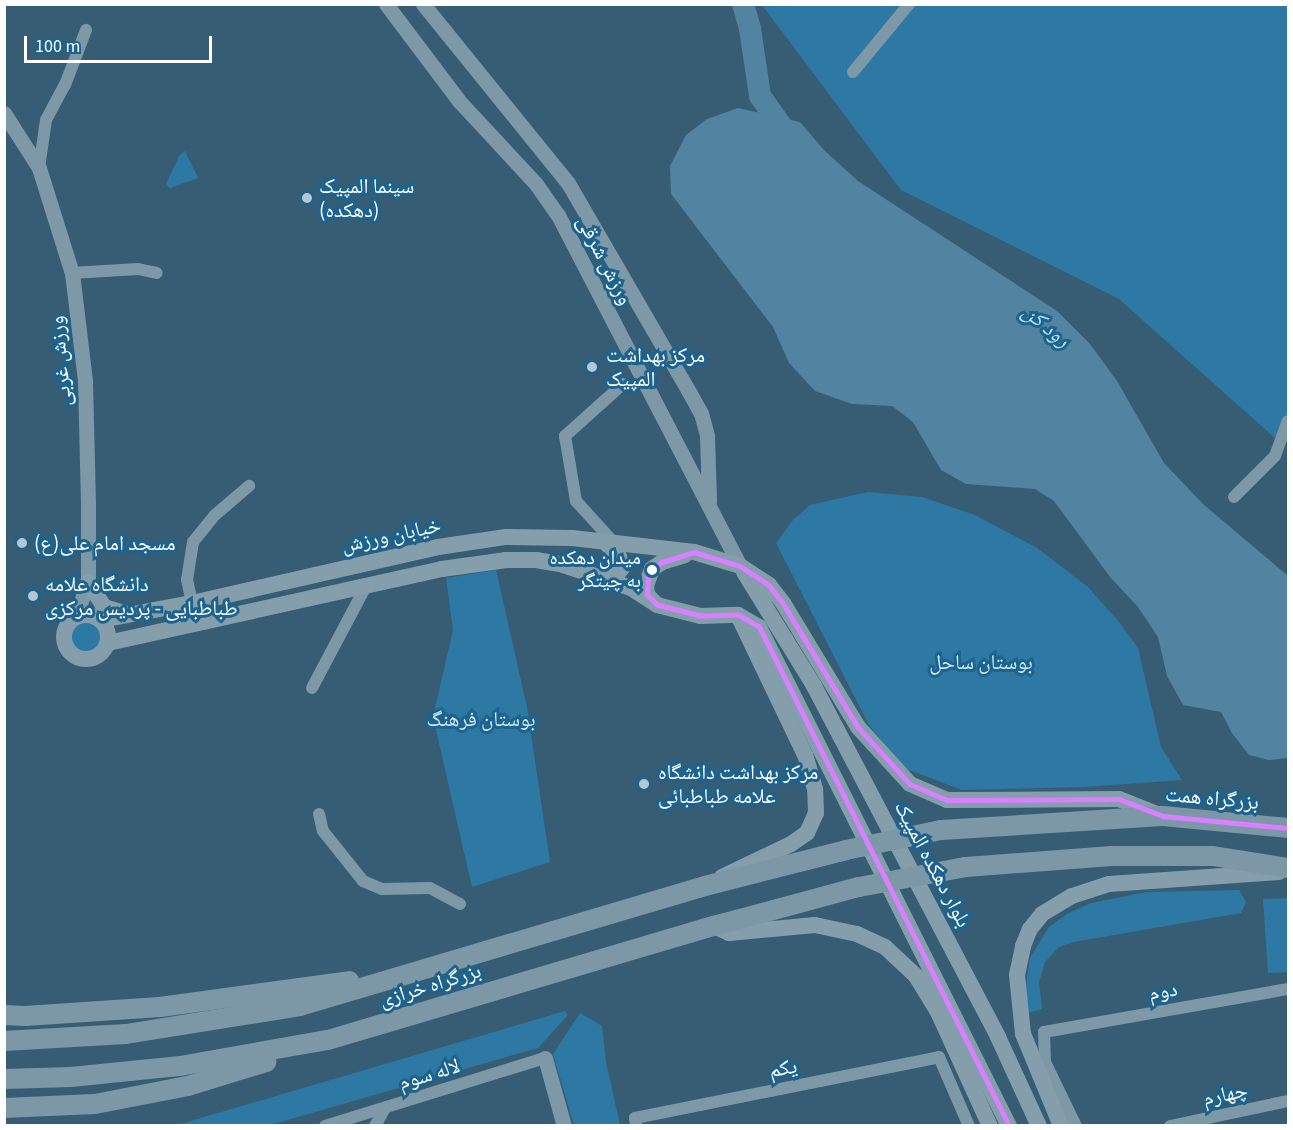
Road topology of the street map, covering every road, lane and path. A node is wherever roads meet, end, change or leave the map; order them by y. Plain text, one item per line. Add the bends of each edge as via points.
1 (386, 4) edge
2 (423, 4) edge
3 (909, 4) edge
4 (86, 30) dead end
5 (853, 72) dead end
6 (4, 113) edge
7 (39, 168) junction
8 (72, 273) junction
9 (158, 273) dead end
10 (623, 384) dead end
11 (1288, 421) edge
12 (249, 486) dead end
13 (1234, 497) dead end
14 (710, 507) junction
15 (612, 544) junction
16 (694, 552) junction
17 (740, 566) junction
18 (601, 578) junction
19 (88, 582) junction
20 (366, 586) junction
21 (192, 603) junction
22 (657, 605) junction
23 (134, 615) junction
24 (738, 615) junction
25 (75, 617) junction
26 (101, 620) junction
27 (108, 643) junction
28 (312, 688) dead end
29 (319, 814) dead end
30 (1163, 816) junction
31 (1288, 828) edge
32 (846, 850) joint
33 (1288, 870) edge
34 (705, 886) junction
35 (460, 904) dead end
36 (714, 926) junction
37 (408, 973) junction
38 (1288, 989) edge
39 (4, 1015) edge
40 (328, 1040) junction
41 (4, 1041) edge
42 (545, 1058) joint
43 (4, 1079) edge
44 (1288, 1101) edge
45 (4, 1108) edge
46 (385, 1108) junction
47 (636, 1122) edge
48 (325, 1125) edge
49 (375, 1125) edge
50 (564, 1125) edge
51 (969, 1125) edge
52 (990, 1125) edge
53 (1009, 1125) edge
54 (1039, 1125) edge
55 (1061, 1125) edge
56 (1076, 1125) edge
57 (1170, 1125) edge

1 - 14 street, ورزش شرقی via 459,101 536,184 558,215
2 - 14 street via 568,183 688,390 701,413 706,436
3 - 5 street
4 - 7 street via 65,85 46,120
6 - 7 street, ورزش غربی
7 - 8 street, ورزش غربی
8 - 9 street via 138,269
8 - 19 street, ورزش غربی via 85,381
10 - 15 street via 565,436 576,501
11 - 13 street via 1275,456
12 - 21 street via 215,515 193,542 187,580
14 - 17 street, ورزش شرقی
15 - 16 main road, خیابان ورزش
15 - 18 main road via 622,568 616,576
15 - 21 main road, خیابان ورزش via 572,538 506,537 438,547
16 - 17 main road, خیابان ورزش
16 - 22 main road via 652,569 646,595
17 - 30 main road, خیابان ورزش via 769,585 783,603 858,727 909,784 947,800 1119,799
17 - 54 main road, بلوار دهکده المپیک via 814,686 998,1037
18 - 20 main road, خیابان ورزش via 537,560 506,560
18 - 22 main road, خیابان ورزش via 631,588
19 - 23 main road via 104,607
19 - 25 street, ورزش غربی
20 - 27 main road, خیابان ورزش
20 - 28 street
21 - 23 main road, خیابان ورزش
22 - 24 main road, خیابان ورزش via 700,616
23 - 26 main road, خیابان ورزش
24 - 34 main road via 805,755 816,789 816,813 807,833 791,844
24 - 53 main road via 759,627
25 - 26 main road via 88,614
25 - 27 main road via 64,635 72,655 93,658
26 - 27 main road via 108,630
29 - 35 street via 323,831 363,880 382,889 430,888
30 - 31 highway, بزرگراه همت
30 - 32 highway, بزرگراه همت via 941,830
32 - 34 highway, بزرگراه خرازی
33 - 36 highway, بزرگراه خرازی via 1213,856 1123,856 966,867 859,887
33 - 55 main road via 1109,884 1072,896 1042,914 1023,946 1017,975 1023,1034
34 - 37 highway, بزرگراه خرازی
36 - 40 highway, بزرگراه خرازی
36 - 52 main road via 729,933 815,925 857,933 885,947 916,976 938,1012
37 - 39 highway via 160,1007
37 - 41 highway, بزرگراه خرازی via 300,1006 126,1034
38 - 56 street, دوم via 1044,1032 1045,1062
40 - 43 highway, بزرگراه خرازی via 180,1066
40 - 45 highway via 188,1086 95,1104
42 - 46 street, لاله سوم
42 - 50 street
44 - 57 street, چهارم
46 - 48 street, لاله سوم
46 - 49 street
47 - 51 street, یکم via 939,1057

